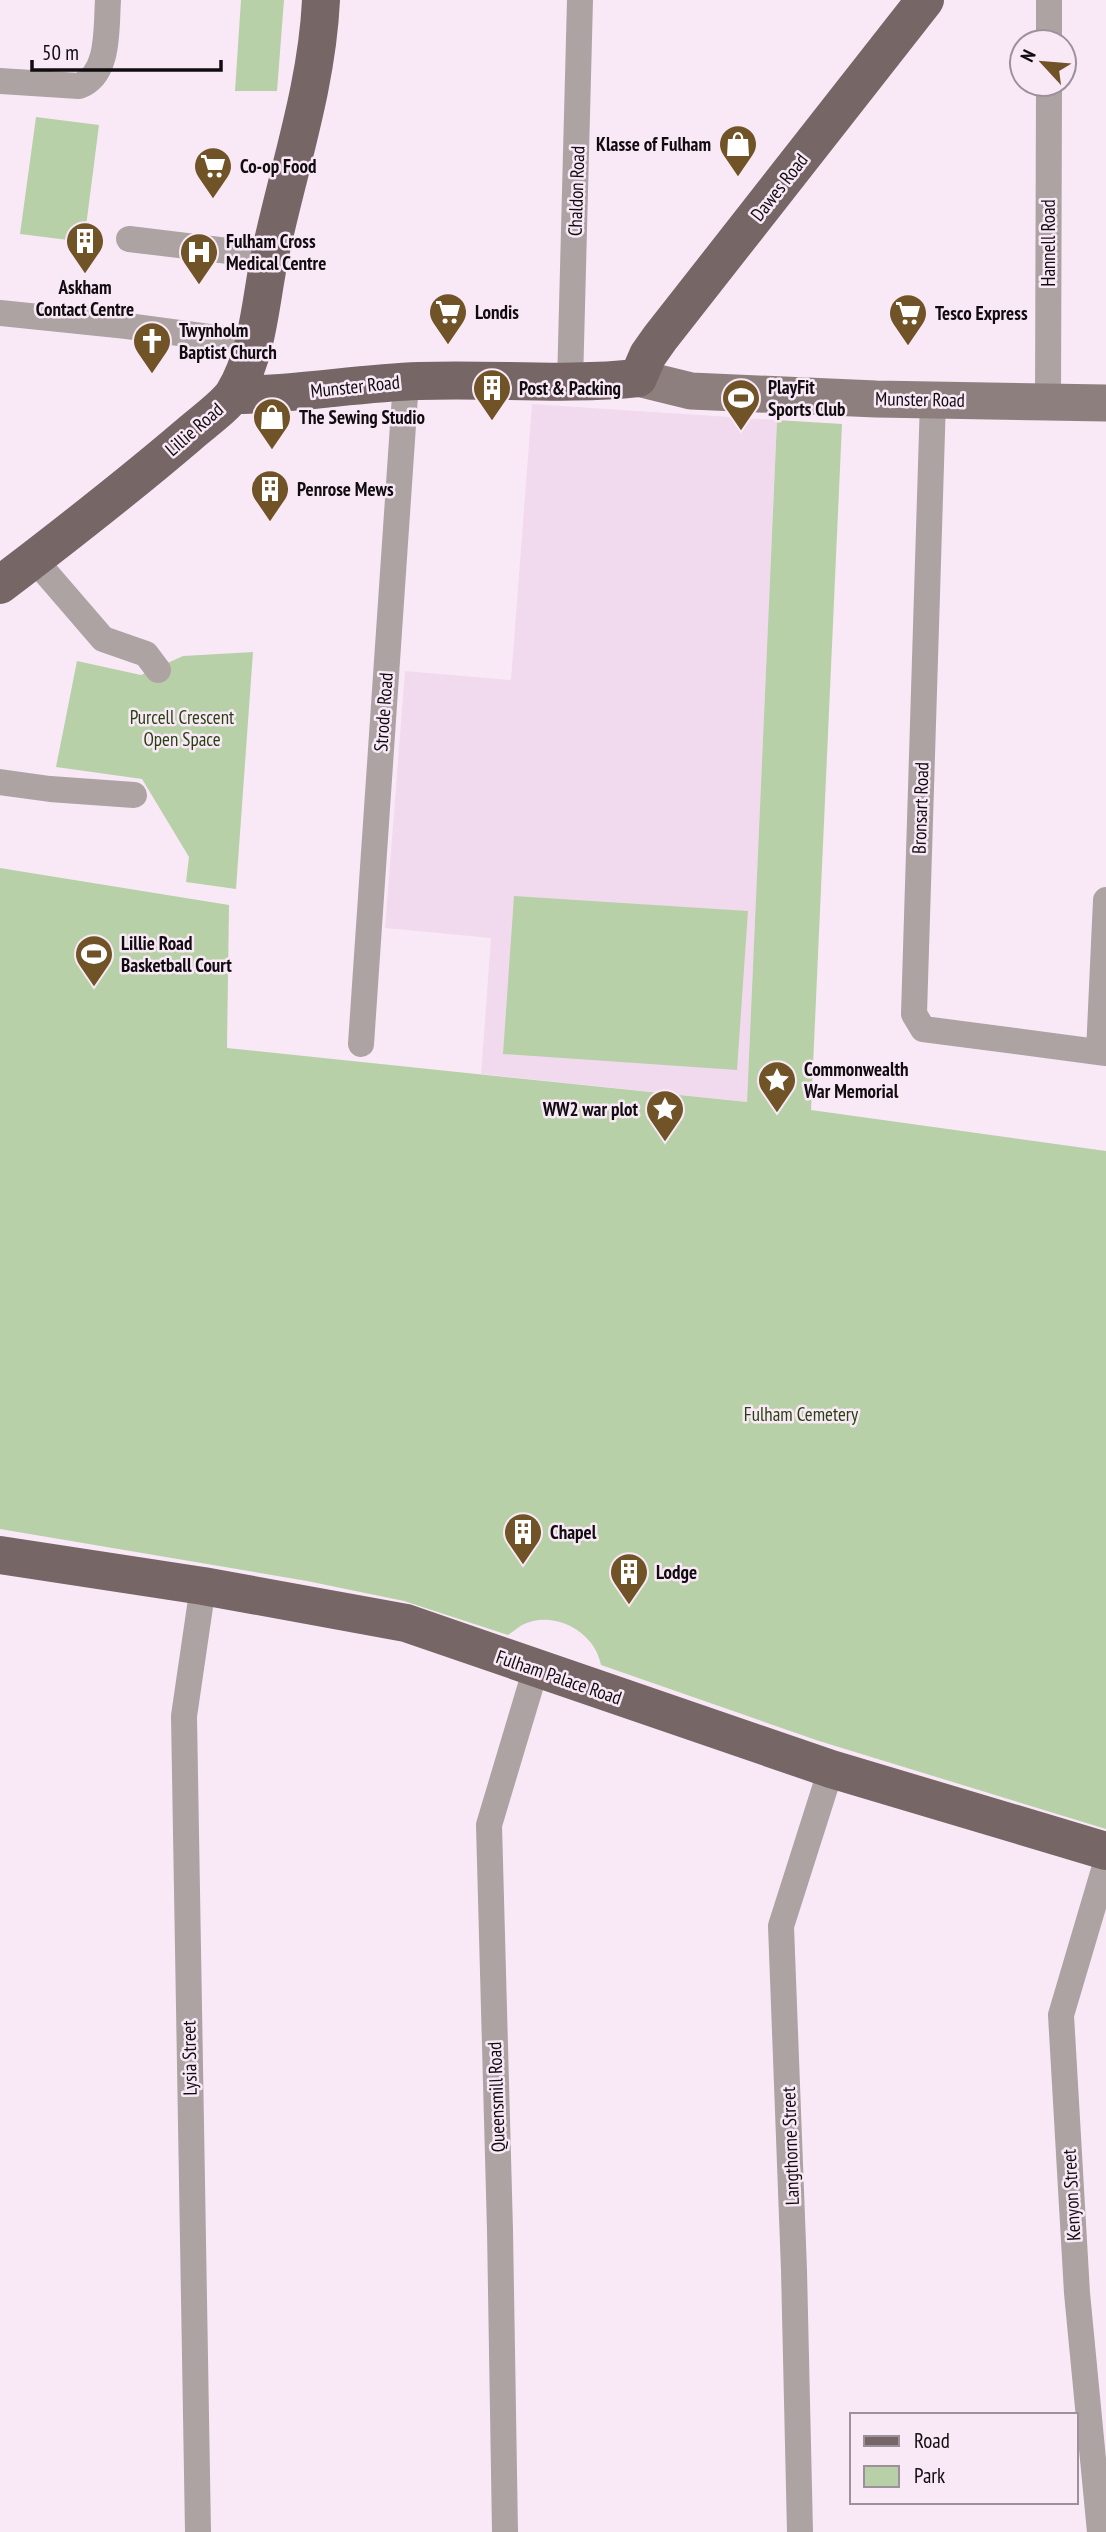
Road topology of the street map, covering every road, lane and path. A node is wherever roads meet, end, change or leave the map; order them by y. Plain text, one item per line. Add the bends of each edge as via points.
1 (108, 0) edge
2 (321, 0) edge
3 (580, 0) edge
4 (925, 0) edge
5 (1049, 0) edge
6 (1049, 28) edge
7 (0, 80) edge
8 (1049, 98) edge
9 (129, 239) dead end
10 (270, 256) junction
11 (0, 313) edge
12 (254, 342) junction
13 (638, 378) junction
14 (406, 381) junction
15 (570, 383) junction
16 (233, 395) junction
17 (933, 400) junction
18 (1048, 401) junction
19 (1106, 403) edge
20 (34, 559) junction
21 (0, 585) edge
22 (158, 670) dead end
23 (0, 782) edge
24 (134, 795) dead end
25 (1106, 900) edge
26 (361, 1044) dead end
27 (1102, 1053) edge
28 (0, 1555) edge
29 (203, 1586) junction
30 (536, 1668) junction
31 (831, 1769) junction
32 (1106, 1851) edge
33 (1106, 1863) edge
34 (198, 2532) edge
35 (506, 2532) edge
36 (800, 2532) edge
37 (1100, 2532) edge

1 - 7 street via 103,55 88,83
2 - 10 main road, Lillie Road via 308,99
3 - 15 street, Chaldon Road
4 - 13 main road, Dawes Road via 660,338
5 - 6 street
8 - 18 street, Hannell Road
9 - 10 street
10 - 12 main road, Lillie Road
11 - 12 street
12 - 16 main road, Lillie Road
13 - 15 main road, Munster Road
13 - 17 street, Munster Road via 691,391
14 - 15 main road, Munster Road
14 - 16 main road, Munster Road
14 - 26 street, Strode Road
16 - 20 main road, Lillie Road via 134,482
17 - 18 street, Munster Road
17 - 27 street, Bronsart Road via 914,1014 923,1029
18 - 19 street, Munster Road
20 - 21 main road, Lillie Road
20 - 22 street via 103,639 146,654
23 - 24 street
25 - 27 street
28 - 29 main road, Fulham Palace Road
29 - 30 main road, Fulham Palace Road via 406,1623
29 - 34 street, Lysia Street via 184,1716
30 - 31 main road, Fulham Palace Road
30 - 35 street, Queensmill Road via 489,1825
31 - 32 main road, Fulham Palace Road
31 - 36 street, Langthorne Street via 781,1926
33 - 37 street, Kenyon Street via 1061,2015 1077,2293

